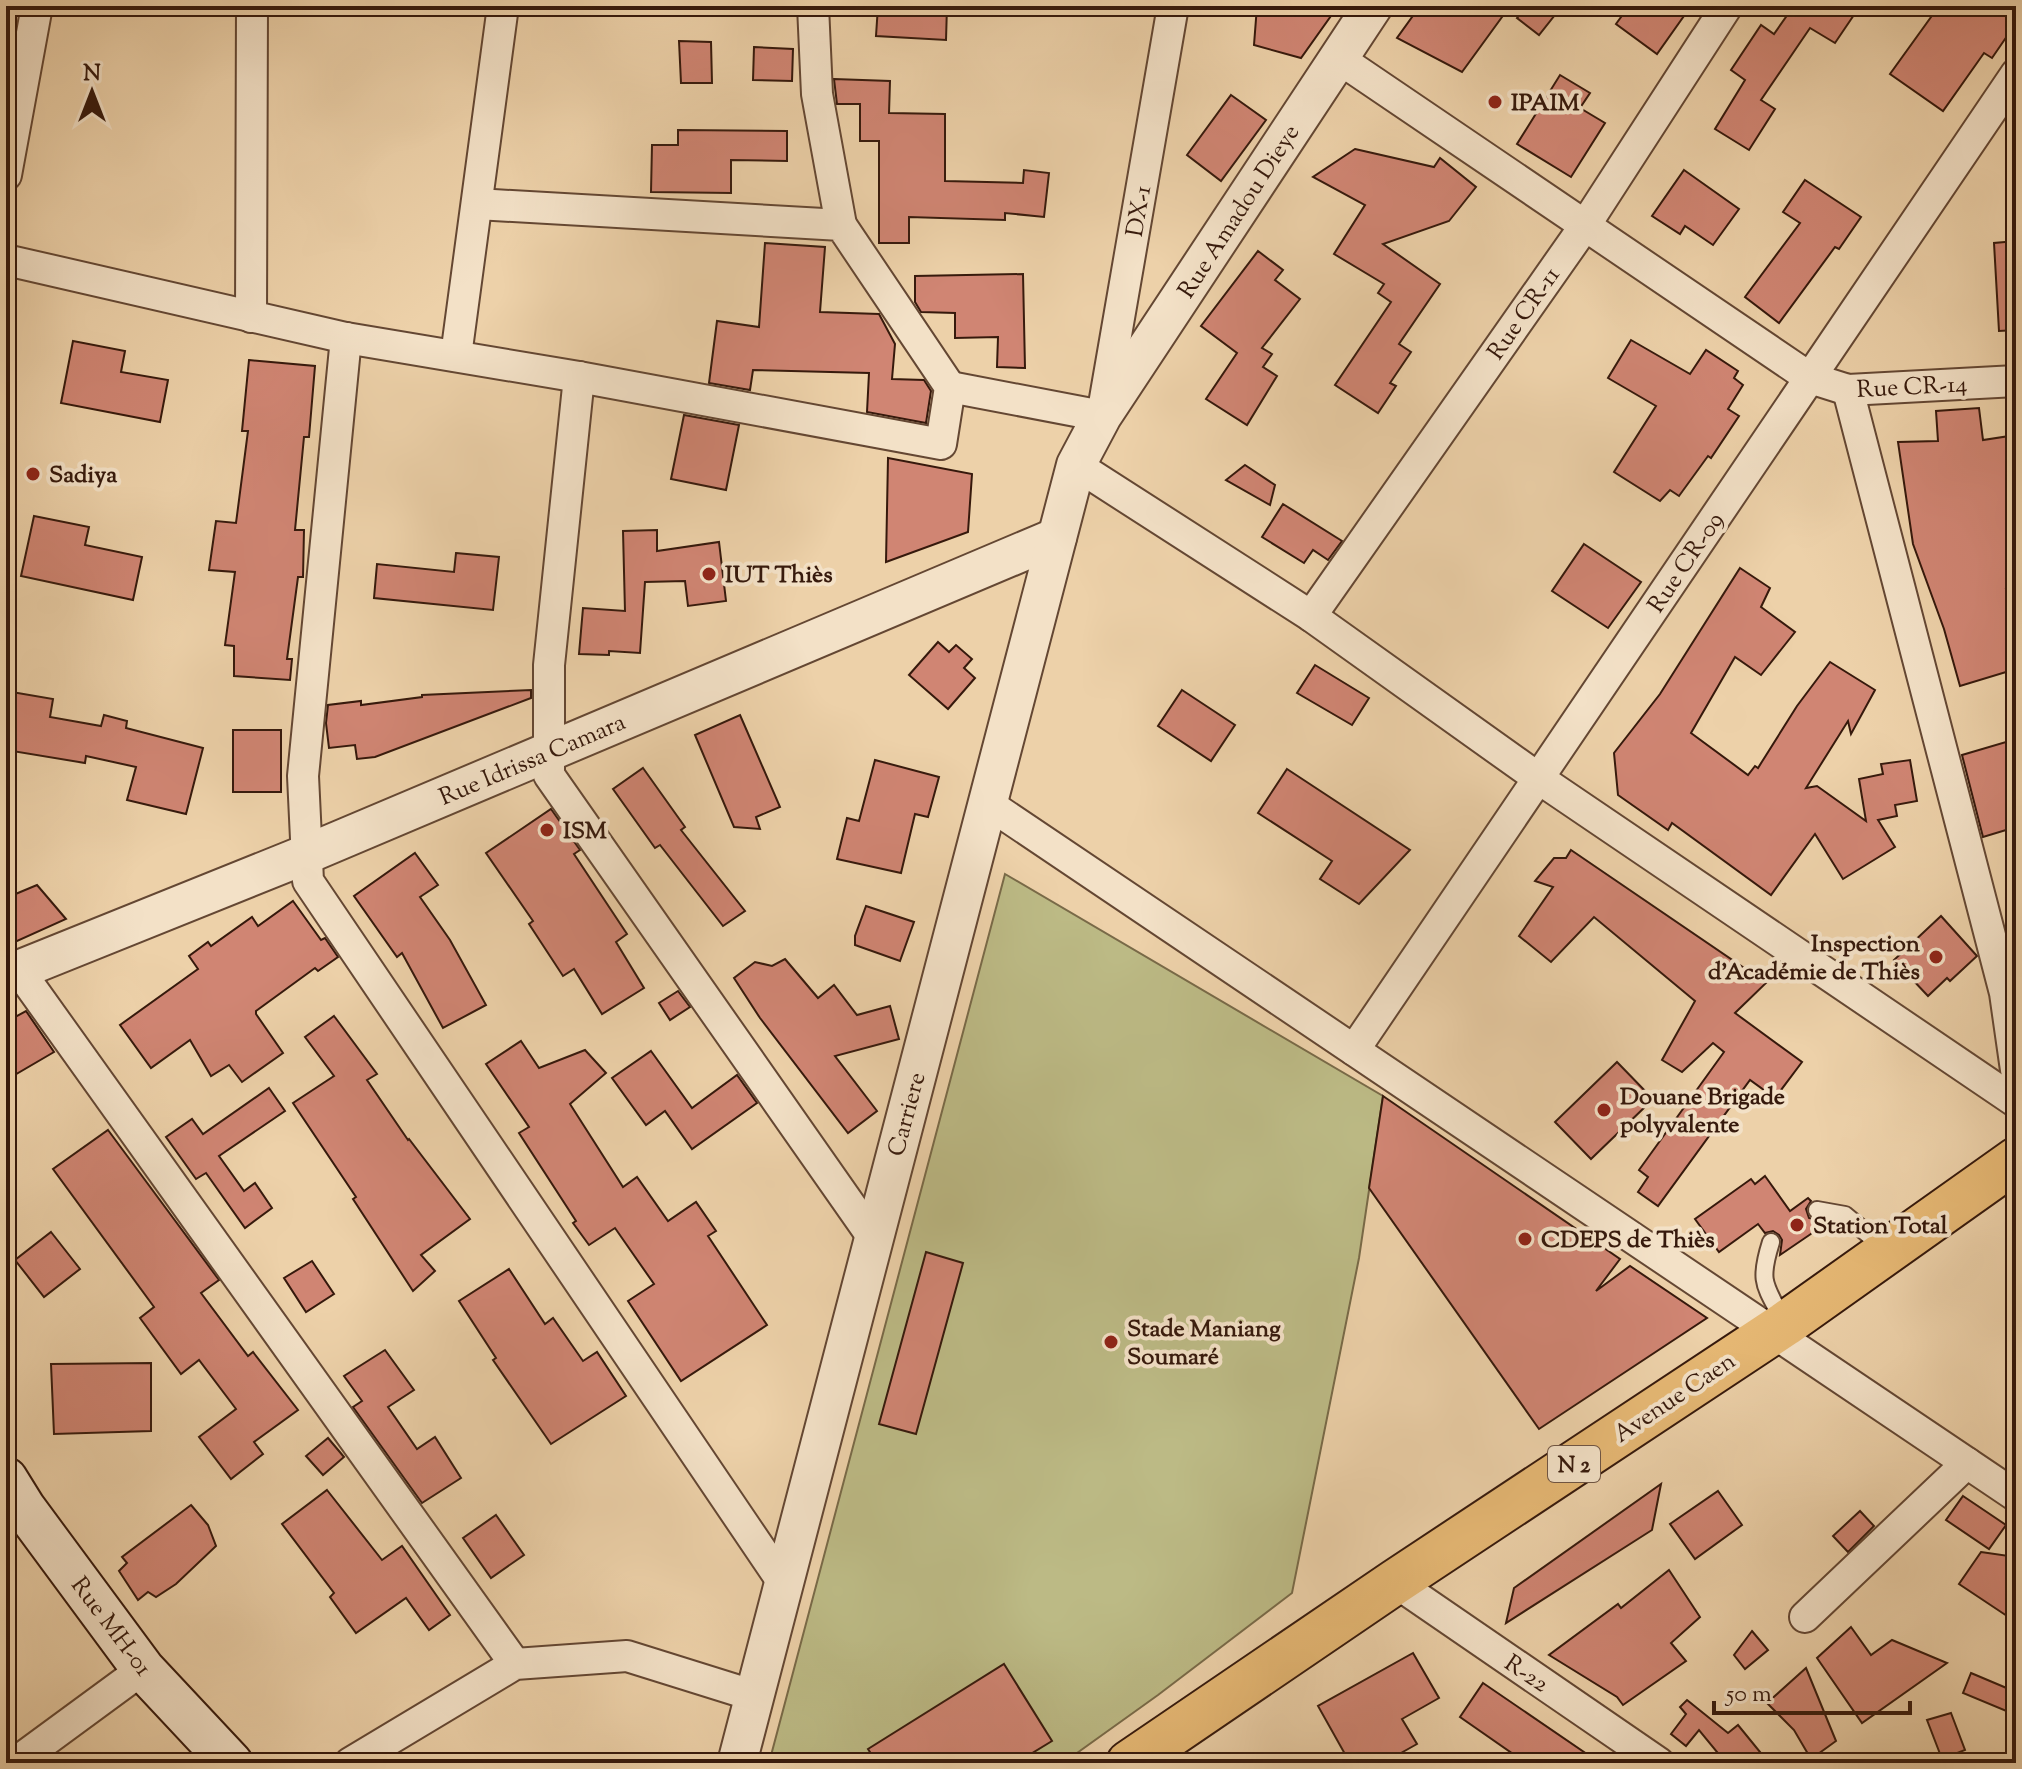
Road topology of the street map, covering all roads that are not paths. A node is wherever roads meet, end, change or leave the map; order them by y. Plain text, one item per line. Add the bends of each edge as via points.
1 (37, 6) edge
2 (252, 6) edge
3 (503, 6) edge
4 (813, 6) edge
5 (1173, 6) edge
6 (1373, 6) edge
7 (1727, 6) edge
8 (1338, 58) junction
9 (2016, 74) edge
10 (6, 175) edge
11 (477, 204) junction
12 (841, 225) junction
13 (1584, 227) junction
14 (6, 260) edge
15 (251, 317) junction
16 (346, 338) junction
17 (456, 356) junction
18 (579, 377) junction
19 (1810, 378) junction
20 (2016, 381) edge
21 (950, 387) junction
22 (1848, 390) junction
23 (1102, 416) junction
24 (1076, 465) junction
25 (1057, 537) junction
26 (1311, 616) junction
27 (549, 752) junction
28 (1538, 778) junction
29 (987, 803) junction
30 (307, 854) junction
31 (12, 972) edge
32 (1354, 1050) junction
33 (2016, 1070) edge
34 (2016, 1102) edge
35 (2016, 1160) edge
36 (1817, 1210) dead end
37 (874, 1239) junction
38 (1771, 1242) dead end
39 (1889, 1251) junction
40 (1779, 1328) junction
41 (1967, 1463) junction
42 (2016, 1496) edge
43 (12, 1503) edge
44 (1395, 1582) junction
45 (784, 1584) junction
46 (1805, 1617) dead end
47 (515, 1664) junction
48 (143, 1669) junction
49 (755, 1696) junction
50 (15, 1763) edge
51 (231, 1763) edge
52 (350, 1763) edge
53 (737, 1763) edge
54 (1129, 1763) edge
55 (1659, 1763) edge

1 - 10 street
2 - 15 street
3 - 11 street
4 - 12 street via 817,94
5 - 23 street, DX-1
6 - 8 street, Rue Amadou Dieye
7 - 13 street, Rue CR-11
8 - 13 street, Rue CR-14
8 - 23 street, Rue Amadou Dieye
9 - 19 street, Rue CR-09
11 - 12 street
11 - 17 street
12 - 21 street
13 - 19 street, Rue CR-14
13 - 26 street, Rue CR-11
14 - 15 street
15 - 16 street
16 - 17 street
16 - 30 street via 303,776
17 - 18 street
18 - 21 street via 941,444
18 - 27 street via 549,665
19 - 22 street, Rue CR-14
19 - 28 street, Rue CR-09
20 - 22 street, Rue CR-14
21 - 23 street
22 - 33 street via 2005,993
23 - 24 street, Rue Amadou Dieye
24 - 25 street, Carriere
24 - 26 street
25 - 27 street, Rue Idrissa Camara
25 - 29 street, Carriere
26 - 28 street
27 - 30 street, Rue Idrissa Camara
27 - 37 street via 549,775
28 - 32 street, Rue CR-09
28 - 34 street
29 - 32 street
29 - 37 street, Carriere
30 - 31 street, Rue Idrissa Camara
30 - 45 street via 308,881
31 - 47 street
32 - 40 street
35 - 39 highway, Avenue Caen / N 2
36 - 39 lane via 1845,1215
37 - 45 street, Carriere
38 - 40 lane via 1762,1268
39 - 40 highway, Avenue Caen / N 2
40 - 41 street
40 - 44 highway, Avenue Caen / N 2
41 - 42 street
41 - 46 street
43 - 48 main road, Rue MH-01
44 - 54 highway, Avenue Caen / N 2
44 - 55 street, R-22
45 - 49 street, Carriere
47 - 49 street via 627,1656
47 - 52 street
48 - 50 street
48 - 51 main road, Rue MH-01
49 - 53 street, Carriere

